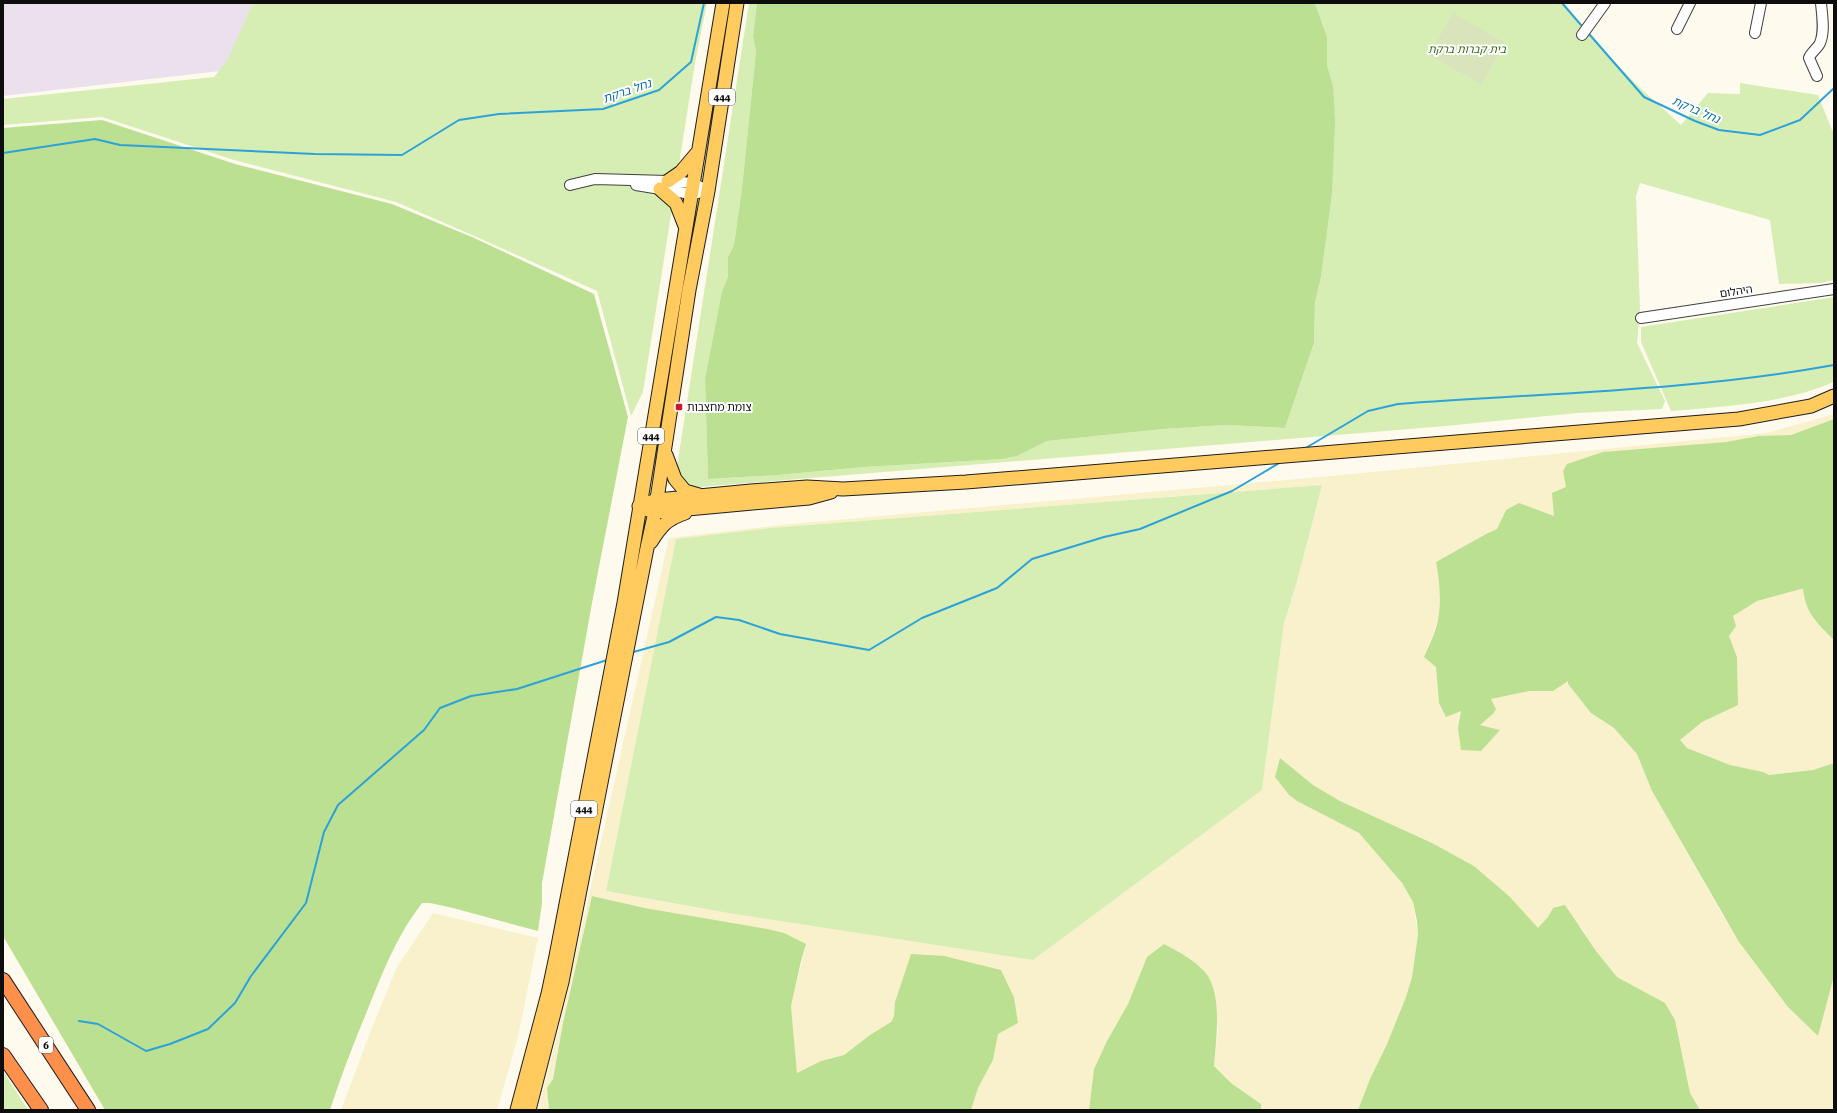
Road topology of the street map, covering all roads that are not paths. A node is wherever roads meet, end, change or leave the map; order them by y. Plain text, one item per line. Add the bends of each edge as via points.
1 (723, 3) edge
2 (737, 3) edge
3 (1605, 3) edge
4 (1690, 3) edge
5 (1761, 3) edge
6 (1821, 3) edge
7 (1677, 29) dead end
8 (1755, 33) dead end
9 (1582, 35) dead end
10 (1817, 76) dead end
11 (698, 152) junction
12 (570, 185) dead end
13 (664, 185) junction
14 (692, 189) junction
15 (708, 191) junction
16 (686, 226) junction
17 (1834, 289) edge
18 (1641, 318) dead end
19 (1834, 396) edge
20 (664, 451) junction
21 (701, 502) junction
22 (639, 506) junction
23 (656, 506) junction
24 (647, 548) junction
25 (3, 980) edge
26 (3, 1054) edge
27 (41, 1110) edge
28 (88, 1110) edge
29 (517, 1110) edge
30 (529, 1110) edge

1 - 11 main road, 444
2 - 15 main road, 444
3 - 9 street
4 - 7 street
5 - 8 street
6 - 10 street via 1820,44 1809,58
11 - 13 main road via 681,172
11 - 14 main road, 444
12 - 13 street via 587,180 605,179
13 - 14 street
13 - 16 main road via 676,203
14 - 15 street
14 - 16 main road, 444
15 - 20 main road, 444 via 689,290
16 - 22 main road, 444
17 - 18 street, היהלום
19 - 21 main road via 1811,406 1739,419 966,482 843,489 807,488
20 - 21 main road via 670,469 680,485
20 - 23 main road, 444
21 - 23 main road
21 - 24 main road via 672,518 657,532
22 - 23 main road
22 - 29 main road, 444 via 624,603 556,956
23 - 24 main road, 444
24 - 30 main road, 444 via 562,982
25 - 28 highway, 6
26 - 27 highway

